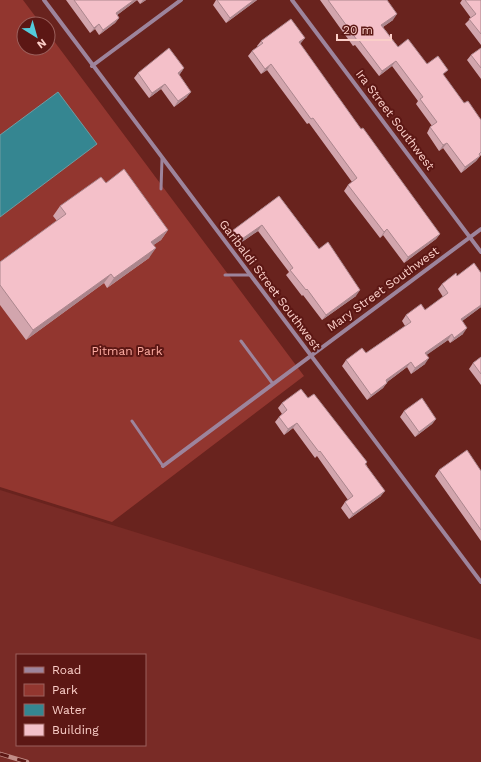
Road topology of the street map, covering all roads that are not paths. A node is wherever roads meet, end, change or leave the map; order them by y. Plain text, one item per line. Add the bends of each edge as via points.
1 (44, 0) edge
2 (181, 0) edge
3 (292, 0) edge
4 (92, 66) junction
5 (162, 159) junction
6 (161, 189) dead end
7 (481, 229) edge
8 (470, 237) junction
9 (481, 252) edge
10 (225, 275) dead end
11 (250, 275) junction
12 (241, 341) dead end
13 (311, 355) junction
14 (273, 384) junction
15 (132, 421) dead end
16 (163, 466) joint
17 (481, 582) edge

1 - 4 street, Garibaldi Street Southwest
2 - 4 street
3 - 8 street, Ira Street Southwest
4 - 5 street, Garibaldi Street Southwest
5 - 6 lane
5 - 11 street, Garibaldi Street Southwest
7 - 8 street, Mary Street Southwest
8 - 9 street, Ira Street Southwest
8 - 13 street, Mary Street Southwest
10 - 11 lane
11 - 13 street, Garibaldi Street Southwest
12 - 14 lane
13 - 14 street, Mary Street Southwest
13 - 17 street, Garibaldi Street Southwest
14 - 16 street, Mary Street Southwest
15 - 16 lane

